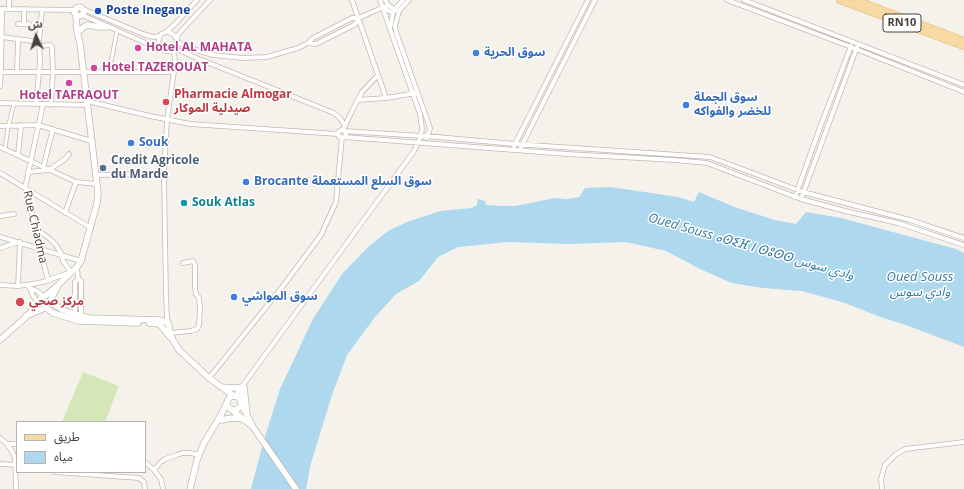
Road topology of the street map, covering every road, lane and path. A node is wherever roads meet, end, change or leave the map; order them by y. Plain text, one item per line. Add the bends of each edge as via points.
1 (9, 0) edge
2 (197, 0) edge
3 (210, 0) edge
4 (352, 0) edge
5 (380, 0) edge
6 (384, 0) edge
7 (403, 0) edge
8 (409, 0) edge
9 (588, 0) edge
10 (595, 0) edge
11 (727, 0) edge
12 (744, 0) edge
13 (840, 0) edge
14 (855, 0) edge
15 (77, 1) edge
16 (388, 5) junction
17 (383, 8) junction
18 (1, 9) edge
19 (9, 9) junction
20 (24, 9) junction
21 (42, 10) junction
22 (79, 12) junction
23 (396, 12) junction
24 (358, 18) junction
25 (18, 24) dead end
26 (576, 25) junction
27 (108, 27) junction
28 (581, 27) junction
29 (390, 29) junction
30 (81, 30) junction
31 (117, 31) junction
32 (166, 32) junction
33 (160, 36) junction
34 (2, 37) junction
35 (18, 39) junction
36 (177, 41) junction
37 (964, 41) edge
38 (853, 42) junction
39 (80, 43) junction
40 (308, 43) junction
41 (40, 44) junction
42 (858, 44) junction
43 (964, 46) edge
44 (850, 47) junction
45 (161, 48) junction
46 (174, 48) junction
47 (856, 49) junction
48 (1, 72) edge
49 (17, 72) junction
50 (39, 72) junction
51 (52, 72) junction
52 (173, 72) junction
53 (84, 73) junction
54 (109, 73) junction
55 (378, 75) junction
56 (964, 85) edge
57 (0, 86) edge
58 (964, 92) edge
59 (415, 94) junction
60 (386, 98) junction
61 (358, 100) junction
62 (88, 103) junction
63 (0, 104) edge
64 (14, 104) junction
65 (36, 104) junction
66 (43, 104) junction
67 (51, 104) junction
68 (168, 120) junction
69 (21, 125) junction
70 (38, 125) junction
71 (0, 126) edge
72 (9, 126) junction
73 (430, 128) junction
74 (345, 129) junction
75 (53, 130) junction
76 (341, 136) junction
77 (421, 136) junction
78 (428, 136) junction
79 (437, 137) junction
80 (91, 141) junction
81 (420, 142) junction
82 (515, 144) junction
83 (522, 144) junction
84 (0, 147) edge
85 (5, 149) junction
86 (513, 150) junction
87 (520, 151) junction
88 (69, 154) dead end
89 (18, 155) junction
90 (30, 161) junction
91 (44, 168) junction
92 (49, 170) junction
93 (28, 172) junction
94 (0, 173) edge
95 (164, 174) junction
96 (95, 175) junction
97 (76, 182) junction
98 (96, 184) junction
99 (25, 188) junction
100 (798, 190) junction
101 (803, 192) junction
102 (795, 197) junction
103 (801, 199) junction
104 (65, 213) junction
105 (14, 214) dead end
106 (0, 216) edge
107 (91, 228) junction
108 (37, 232) junction
109 (0, 236) edge
110 (964, 238) edge
111 (20, 242) junction
112 (964, 245) edge
113 (0, 248) edge
114 (40, 249) junction
115 (62, 255) junction
116 (81, 261) junction
117 (183, 263) dead end
118 (77, 267) junction
119 (71, 272) junction
120 (48, 280) junction
121 (0, 285) edge
122 (58, 285) junction
123 (18, 286) junction
124 (28, 286) junction
125 (44, 297) junction
126 (50, 302) junction
127 (38, 303) junction
128 (45, 308) junction
129 (78, 315) junction
130 (26, 316) junction
131 (166, 322) junction
132 (168, 333) junction
133 (0, 340) edge
134 (209, 378) junction
135 (220, 386) junction
136 (244, 386) junction
137 (237, 399) junction
138 (227, 403) junction
139 (232, 410) junction
140 (245, 418) junction
141 (221, 420) junction
142 (215, 425) junction
143 (0, 438) edge
144 (964, 442) edge
145 (7, 444) junction
146 (16, 444) edge
147 (200, 454) junction
148 (146, 463) edge
149 (0, 464) edge
150 (16, 464) junction
151 (16, 470) edge
152 (154, 470) junction
153 (69, 473) edge
154 (16, 489) edge
155 (145, 489) edge
156 (163, 489) edge
157 (190, 489) edge
158 (296, 489) edge
159 (882, 489) edge

1 - 19 street
2 - 32 street
3 - 36 street via 178,35
4 - 24 street
5 - 17 street
6 - 16 street
7 - 23 street
8 - 23 street
9 - 26 street
10 - 28 street
11 - 44 street
12 - 38 street
13 - 43 main road, RN10
14 - 37 main road, RN10
15 - 22 street
16 - 17 street
16 - 23 street
17 - 23 street
17 - 24 street
17 - 29 street
18 - 19 street
18 - 34 street
19 - 20 street
20 - 21 street
20 - 25 street via 27,24
21 - 22 street
21 - 41 street
22 - 27 street
22 - 30 street
22 - 33 street via 153,37
22 - 39 street via 77,30
23 - 29 street
23 - 59 street via 396,32
24 - 40 street via 352,18
24 - 40 street via 354,25 316,44
24 - 55 street
26 - 28 street
26 - 82 street
27 - 30 street via 87,25
27 - 31 street
28 - 83 street
29 - 59 street
30 - 39 street
31 - 45 street
31 - 54 street
32 - 33 street
32 - 36 street via 174,35
33 - 45 street via 158,43
34 - 35 street
34 - 48 street
35 - 41 street
35 - 49 street
36 - 40 street via 213,55 243,58 267,57
36 - 46 street
38 - 42 street
38 - 44 street
39 - 53 street
41 - 50 street
41 - 51 street via 52,47
42 - 47 street
42 - 56 street
44 - 47 street
44 - 100 street
45 - 46 street via 166,51
46 - 52 street
46 - 74 street via 334,113 340,118
47 - 58 street
47 - 101 street
48 - 49 street
48 - 57 street
49 - 50 street
50 - 51 street
50 - 65 street
51 - 53 street
51 - 67 street
52 - 54 street
52 - 68 street
53 - 54 street
53 - 62 street
55 - 60 street
55 - 61 street
59 - 60 street
59 - 73 street
59 - 77 street via 420,114
60 - 61 street
61 - 74 street
62 - 67 street
62 - 68 street
62 - 80 street
63 - 64 street
64 - 65 street
64 - 72 street
65 - 66 street
66 - 67 street
66 - 70 street, Rue Chiadma
68 - 76 street
68 - 95 street
69 - 70 street
69 - 72 street
69 - 89 street
70 - 75 street
70 - 90 street, Rue Chiadma
71 - 72 street
72 - 85 street
73 - 78 street
73 - 79 street
74 - 76 street via 340,130
74 - 77 street
75 - 80 street
75 - 91 street
76 - 81 street
76 - 134 street via 336,202 321,235
77 - 78 street
77 - 81 street
78 - 79 street
78 - 81 street
79 - 82 street
80 - 96 street
81 - 86 street
81 - 136 street
82 - 83 street
82 - 86 street
83 - 87 street
83 - 100 street via 710,157
84 - 85 street
85 - 89 street
86 - 87 street
87 - 102 street via 706,163
88 - 92 street
89 - 90 street
90 - 91 street
90 - 93 street, Rue Chiadma
91 - 92 street
92 - 93 street
92 - 97 street
93 - 99 street, Rue Chiadma
94 - 99 street
95 - 96 street
95 - 131 street
96 - 98 street
97 - 98 street
97 - 104 street
98 - 107 street via 97,203
99 - 104 street
99 - 108 street, Rue Chiadma
100 - 101 street
100 - 102 street
101 - 103 street
101 - 110 street via 910,220
102 - 103 street
103 - 112 street via 903,224
104 - 107 street
105 - 106 street
107 - 116 street
108 - 114 street, Rue Chiadma
108 - 115 street via 50,239
109 - 111 street
111 - 113 street
111 - 114 street
111 - 123 street
114 - 115 street
114 - 120 street, Rue Chiadma
115 - 116 street
115 - 119 street
116 - 118 street
117 - 132 street via 193,262 195,265 195,288 200,308 199,325 191,331
118 - 119 street
118 - 129 street via 78,279 81,281
119 - 120 street
119 - 122 street
120 - 124 street
121 - 123 street
122 - 125 street
122 - 126 street
123 - 124 street
124 - 125 street
124 - 127 street
125 - 126 street
125 - 127 street via 40,298
126 - 128 street
126 - 129 street
127 - 128 street
127 - 130 street
128 - 130 street
128 - 131 street via 52,313 79,321
129 - 131 street via 89,318
130 - 133 street
131 - 132 street
132 - 134 street via 178,350
134 - 135 street
135 - 136 street
135 - 137 street
135 - 138 street
136 - 137 street
136 - 140 street
137 - 138 street via 229,398
137 - 139 street via 238,409
137 - 140 street
138 - 139 street via 228,408
138 - 142 street
139 - 140 street
139 - 141 street
140 - 141 street
140 - 158 street
141 - 142 street
142 - 147 street
143 - 145 street
144 - 159 street via 905,449 885,465 881,479
145 - 146 street
145 - 150 street
147 - 152 street via 182,453 164,459
147 - 157 street
148 - 152 street
149 - 150 street
150 - 151 street
151 - 154 street
152 - 156 street via 161,479
153 - 155 street via 139,478 144,482

